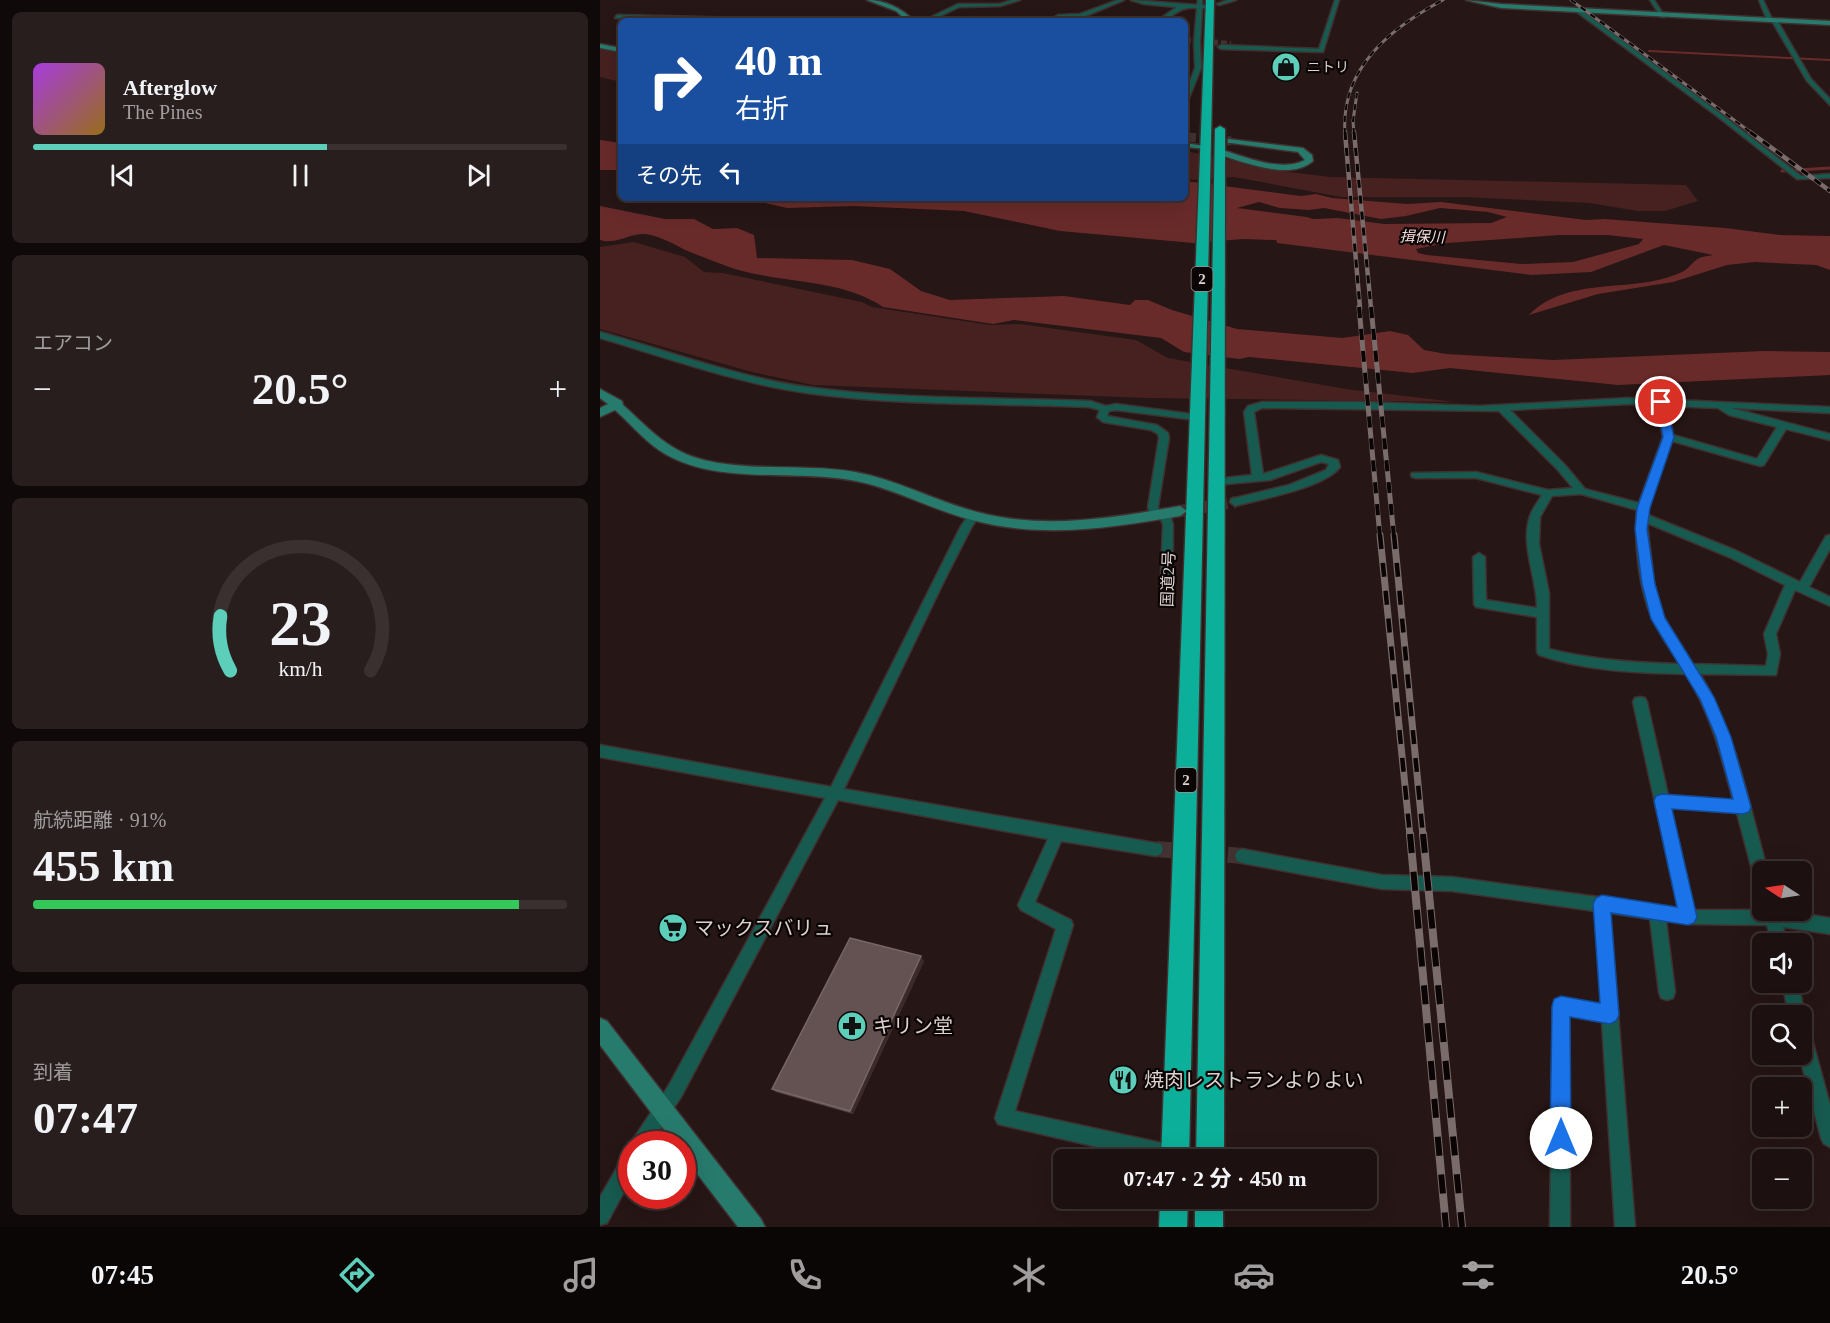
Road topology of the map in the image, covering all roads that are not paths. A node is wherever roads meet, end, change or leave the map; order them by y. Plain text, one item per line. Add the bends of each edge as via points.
1 (870, 0) edge
2 (1017, 0) edge
3 (1122, 0) edge
4 (1133, 0) edge
5 (1234, 0) edge
6 (1337, 0) edge
7 (1469, 0) edge
8 (1652, 0) edge
9 (1761, 0) edge
10 (1224, 2) edge
11 (1199, 3) edge
12 (1187, 4) edge
13 (1210, 4) edge
14 (1579, 11) junction
15 (1220, 16) dead end
16 (1663, 16) junction
17 (617, 17) dead end
18 (658, 18) edge
19 (907, 18) edge
20 (930, 18) edge
21 (1056, 18) edge
22 (1165, 18) edge
23 (1772, 20) junction
24 (1830, 23) edge
25 (1188, 41) edge
26 (1197, 42) junction
27 (1221, 42) joint
28 (1210, 43) junction
29 (1232, 44) tunnel mouth
30 (600, 46) edge
31 (618, 49) edge
32 (1291, 51) junction
33 (1221, 58) dead end
34 (1188, 94) edge
35 (1830, 103) edge
36 (1220, 117) dead end
37 (1188, 140) edge
38 (1231, 141) tunnel mouth
39 (1213, 153) junction
40 (1830, 176) edge
41 (600, 335) edge
42 (600, 393) edge
43 (1661, 402) junction
44 (618, 404) junction
45 (1719, 405) junction
46 (1203, 406) junction
47 (1502, 408) junction
48 (1104, 409) junction
49 (1830, 410) edge
50 (600, 413) edge
51 (1784, 426) junction
52 (1668, 437) junction
53 (1830, 437) edge
54 (1416, 474) dead end
55 (1258, 479) junction
56 (1215, 482) junction
57 (1581, 490) junction
58 (1548, 493) junction
59 (1235, 502) tunnel mouth
60 (1180, 511) tunnel mouth
61 (1643, 512) junction
62 (1160, 514) junction
63 (974, 516) junction
64 (1830, 539) edge
65 (1479, 557) dead end
66 (1797, 586) junction
67 (1830, 602) edge
68 (1166, 603) dead end
69 (1543, 613) junction
70 (1691, 669) junction
71 (1640, 702) dead end
72 (600, 751) edge
73 (834, 795) junction
74 (1662, 801) junction
75 (1743, 807) junction
76 (1057, 834) junction
77 (1156, 849) tunnel mouth
78 (1242, 856) tunnel mouth
79 (1758, 861) edge
80 (1602, 904) junction
81 (1657, 912) junction
82 (1752, 915) edge
83 (1688, 917) junction
84 (1806, 921) edge
85 (1830, 926) edge
86 (1667, 992) dead end
87 (1610, 1015) junction
88 (600, 1028) edge
89 (1811, 1065) edge
90 (663, 1110) junction
91 (649, 1131) edge
92 (1830, 1138) edge
93 (1139, 1149) edge
94 (1175, 1149) edge
95 (1210, 1149) edge
96 (618, 1183) edge
97 (1174, 1209) edge
98 (1209, 1209) edge
99 (600, 1216) edge
100 (753, 1227) edge
101 (1173, 1227) edge
102 (1209, 1227) edge
103 (1560, 1227) edge
104 (1625, 1227) edge

1 - 19 street via 898,10
2 - 20 street via 1000,5 958,6
3 - 21 street via 1082,16
4 - 12 street
5 - 10 street
6 - 32 street via 1322,51
7 - 14 street
8 - 16 street
9 - 23 street
10 - 15 highway
11 - 12 street
11 - 13 street
11 - 26 street
12 - 22 street
13 - 28 highway, 国道2号 / 2
14 - 16 street
14 - 40 street via 1799,178
16 - 23 street
17 - 18 street
23 - 24 street
23 - 35 street via 1809,80
25 - 26 street
26 - 28 street
26 - 34 street via 1198,68
27 - 32 street
27 - 33 highway
28 - 39 highway, 国道2号 / 2
29 - 32 street
30 - 31 street
36 - 39 highway, 国道2号 / 2
37 - 39 street
38 - 39 street via 1300,150 1309,162 1288,167
39 - 46 highway, 国道2号 / 2
41 - 48 street via 743,376 807,389 1090,404
42 - 44 street
43 - 45 street
43 - 47 street
43 - 52 street
44 - 50 street
44 - 63 street via 652,438 681,457 721,465 854,476
45 - 49 street
45 - 51 street via 1732,413
46 - 48 street
46 - 56 highway, 国道2号 / 2
46 - 94 highway, 国道2号 / 2
47 - 55 street via 1251,408
47 - 57 street
48 - 62 street via 1102,417 1106,420 1154,427 1163,433 1153,507
51 - 52 street via 1760,463
51 - 53 street
52 - 61 street
54 - 58 street via 1476,475
55 - 56 street
55 - 59 street via 1321,458 1334,462 1335,467 1292,488
56 - 95 highway, 国道2号 / 2
57 - 58 street
57 - 61 street
58 - 69 street via 1535,517 1533,544
60 - 62 street
61 - 66 street
61 - 70 street via 1643,554 1656,613
62 - 63 street via 1061,527 1028,526
62 - 68 street via 1168,525
63 - 73 street via 947,563
64 - 66 street
65 - 69 street via 1480,604
66 - 67 street
66 - 70 street via 1770,634 1772,671
69 - 70 street via 1543,652 1636,668
70 - 75 street via 1723,737
71 - 74 street
72 - 73 street
73 - 76 street
73 - 90 street
74 - 75 street
74 - 83 street
75 - 79 street
76 - 77 street
76 - 93 street via 1026,905 1065,925 1004,1119
78 - 80 street via 1382,882 1452,884
80 - 81 street
80 - 87 street
81 - 83 street
81 - 86 street
82 - 83 street
84 - 85 street
87 - 103 street via 1561,1006
87 - 104 street
88 - 90 street
89 - 92 street
90 - 91 street
90 - 100 street
96 - 99 street
97 - 101 highway
98 - 102 highway

